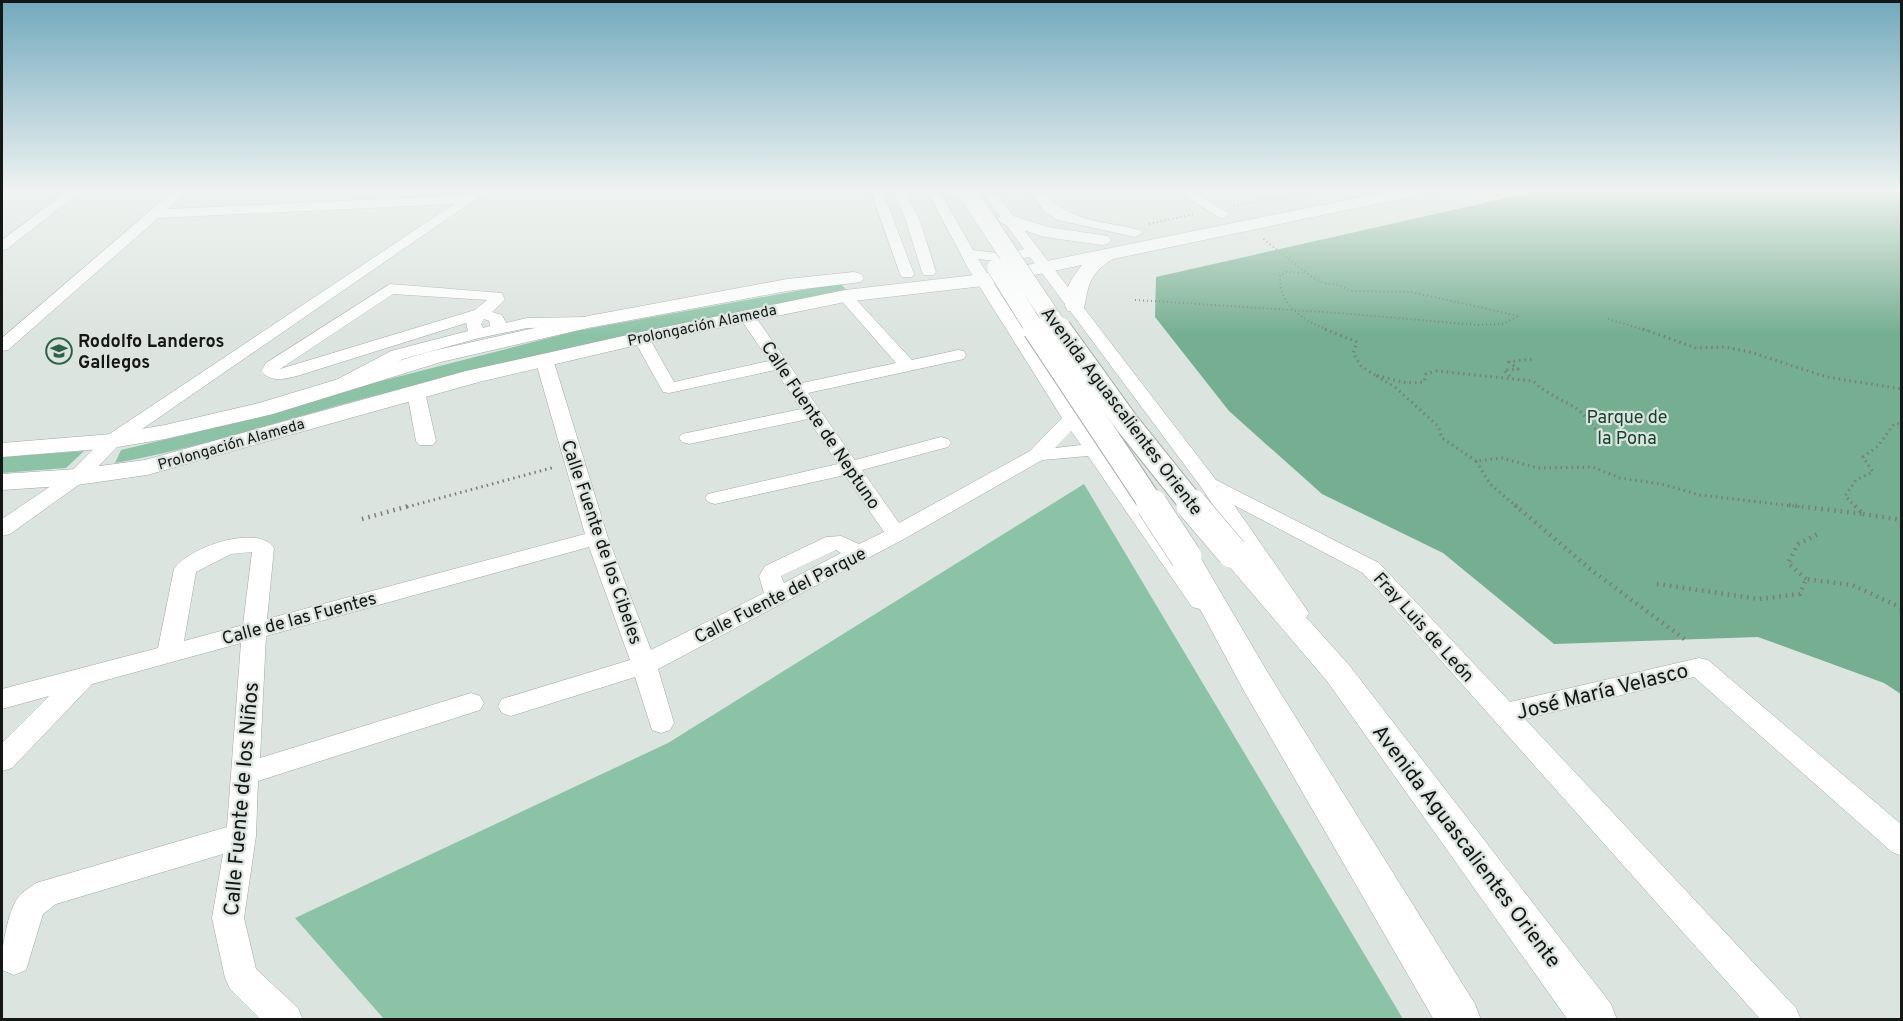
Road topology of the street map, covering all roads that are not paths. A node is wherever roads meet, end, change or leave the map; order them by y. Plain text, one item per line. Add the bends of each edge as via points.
1 (1116, 239) edge
2 (124, 240) edge
3 (409, 240) edge
4 (896, 240) edge
5 (919, 240) edge
6 (960, 240) edge
7 (980, 240) edge
8 (999, 240) edge
9 (1023, 240) edge
10 (1113, 240) edge
11 (1037, 258) junction
12 (975, 268) junction
13 (929, 272) junction
14 (907, 274) junction
15 (844, 296) junction
16 (1072, 304) junction
17 (1001, 309) junction
18 (481, 313) junction
19 (746, 315) junction
20 (588, 322) junction
21 (500, 328) junction
22 (477, 334) junction
23 (641, 338) junction
24 (2, 346) edge
25 (958, 355) dead end
26 (544, 359) junction
27 (778, 364) junction
28 (908, 366) junction
29 (340, 385) junction
30 (796, 390) junction
31 (416, 392) junction
32 (811, 412) junction
33 (1072, 419) junction
34 (689, 438) dead end
35 (112, 441) junction
36 (426, 441) dead end
37 (941, 443) dead end
38 (2, 450) edge
39 (1093, 450) junction
40 (1037, 455) junction
41 (848, 468) junction
42 (77, 477) junction
43 (2, 482) edge
44 (1209, 484) junction
45 (716, 498) dead end
46 (2, 529) edge
47 (896, 534) junction
48 (597, 538) junction
49 (254, 630) junction
50 (169, 654) junction
51 (644, 665) junction
52 (1338, 673) junction
53 (82, 679) junction
54 (1256, 682) junction
55 (2, 699) edge
56 (471, 704) dead end
57 (511, 706) dead end
58 (1504, 714) junction
59 (662, 723) dead end
60 (2, 760) edge
61 (246, 774) junction
62 (241, 836) junction
63 (1902, 843) edge
64 (14, 959) dead end
65 (286, 1020) edge
66 (1459, 1020) edge
67 (1595, 1020) edge
68 (1784, 1020) edge

1 - 16 main road via 1084,274
2 - 24 street
3 - 35 street
4 - 14 street
5 - 13 street
6 - 12 street, Avenida Aguascalientes Oriente
7 - 54 main road, Avenida Aguascalientes Oriente, bridge via 1041,341 1186,557
8 - 52 main road, Avenida Aguascalientes Oriente, bridge via 1171,482
9 - 11 street, Avenida Aguascalientes Oriente
10 - 11 main road, Prolongación Alameda
11 - 12 main road, Prolongación Alameda
11 - 12 street via 985,258
11 - 16 street, Avenida Aguascalientes Oriente
12 - 13 main road, Prolongación Alameda
12 - 15 main road, Prolongación Alameda
12 - 17 street, Avenida Aguascalientes Oriente
13 - 14 main road, Prolongación Alameda
14 - 20 main road, Prolongación Alameda via 787,285
15 - 19 main road, Prolongación Alameda
15 - 28 street
16 - 17 street via 1026,296
16 - 44 street, Avenida Aguascalientes Oriente
17 - 33 street, Avenida Aguascalientes Oriente
18 - 18 street via 291,372 278,375 270,371 390,289 497,296
18 - 21 street via 496,318
18 - 22 street via 473,324
19 - 23 main road, Prolongación Alameda
19 - 27 street, Calle Fuente de Neptuno
20 - 21 street via 527,323
20 - 29 main road, Prolongación Alameda via 436,357
21 - 22 street
22 - 29 street via 398,355
23 - 26 main road, Prolongación Alameda
23 - 27 street via 669,388
25 - 28 street
26 - 31 main road, Prolongación Alameda
26 - 48 street, Calle Fuente de los Cibeles
27 - 30 street, Calle Fuente de Neptuno
28 - 30 street
29 - 35 main road, Prolongación Alameda via 224,420
30 - 32 street, Calle Fuente de Neptuno
31 - 36 street
31 - 42 main road, Prolongación Alameda via 147,467
32 - 34 street
32 - 41 street, Calle Fuente de Neptuno
33 - 39 street, Avenida Aguascalientes Oriente
33 - 40 street, Calle Fuente del Parque
35 - 38 main road, Prolongación Alameda
35 - 42 street
37 - 41 street
39 - 40 street, Calle Fuente del Parque
39 - 54 street, Avenida Aguascalientes Oriente
40 - 47 street, Calle Fuente del Parque
41 - 45 street
41 - 47 street, Calle Fuente de Neptuno
42 - 43 main road, Prolongación Alameda
42 - 46 street
44 - 52 street, Avenida Aguascalientes Oriente
44 - 58 street, Fray Luis de León via 1371,568
47 - 51 street, Calle Fuente del Parque
48 - 49 street, Calle de las Fuentes
48 - 51 street, Calle Fuente de los Cibeles
49 - 50 street, Calle de las Fuentes
49 - 50 street, Calle Fuente de los Niños via 263,548 246,543 202,557 184,569
49 - 61 street, Calle Fuente de los Niños
50 - 53 street, Calle de las Fuentes
51 - 57 street, Calle Fuente del Parque
51 - 59 street, Calle Fuente de los Cibeles
52 - 67 main road, Avenida Aguascalientes Oriente
53 - 55 street, Calle de las Fuentes
53 - 60 street
54 - 66 main road, Avenida Aguascalientes Oriente
56 - 61 street
58 - 63 street, José María Velasco via 1700,667
58 - 68 street
61 - 62 street, Calle Fuente de los Niños
62 - 64 street via 47,893 30,905
62 - 65 street, Calle Fuente de los Niños via 228,918 242,978

